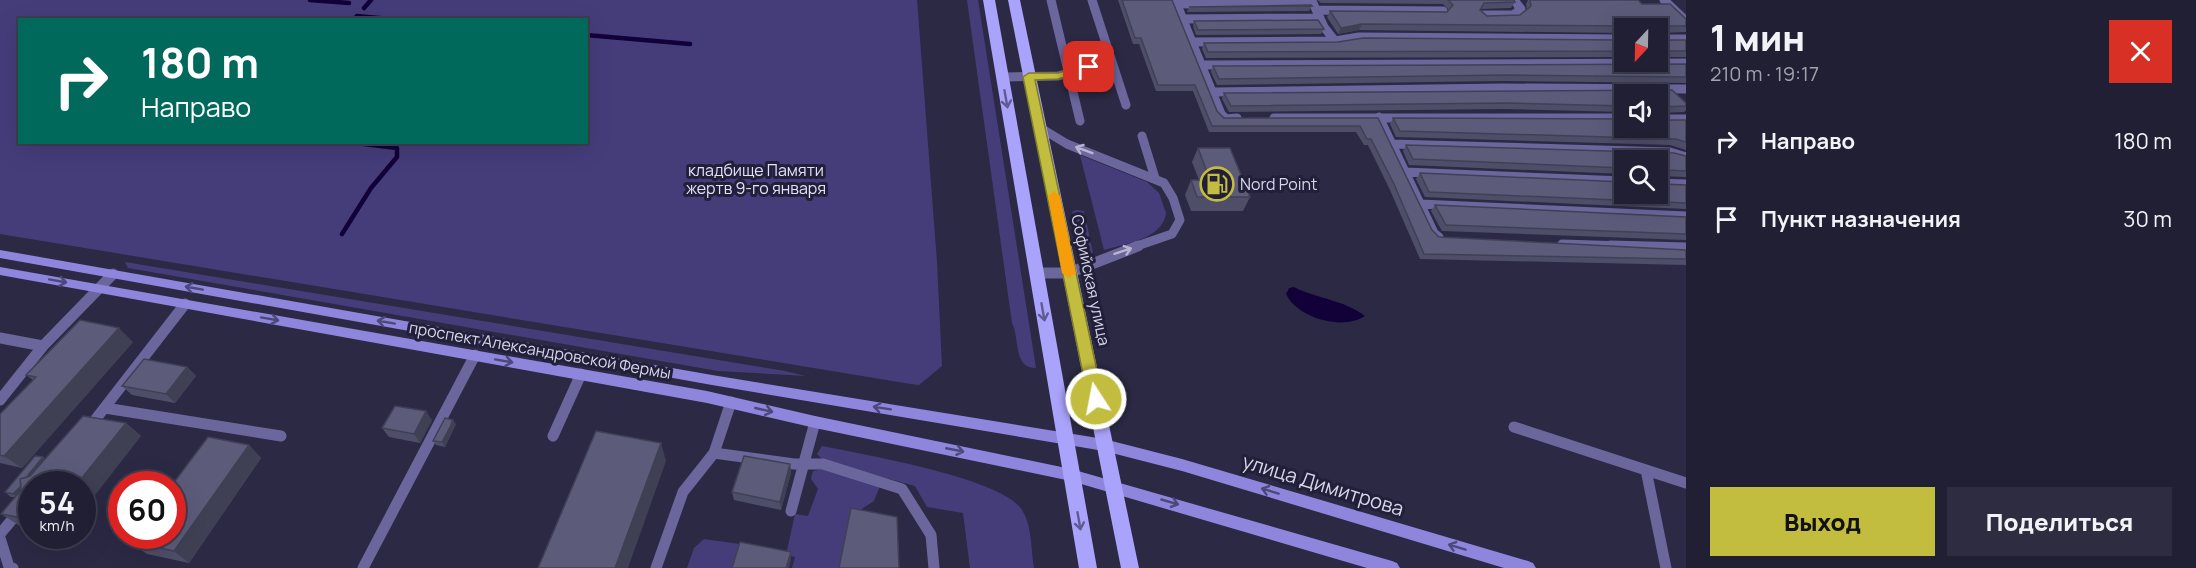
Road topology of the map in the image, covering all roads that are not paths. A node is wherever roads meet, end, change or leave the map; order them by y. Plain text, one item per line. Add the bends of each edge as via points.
1 (989, 0) edge
2 (1014, 0) edge
3 (1051, 0) edge
4 (1092, 0) edge
5 (1514, 0) edge
6 (1664, 0) edge
7 (1175, 2) edge
8 (1443, 11) edge
9 (1318, 14) junction
10 (1483, 15) edge
11 (1182, 19) junction
12 (1686, 21) edge
13 (1614, 39) edge
14 (1668, 39) edge
15 (1686, 39) edge
16 (1335, 40) junction
17 (1191, 42) junction
18 (1110, 61) junction
19 (1686, 63) edge
20 (1201, 65) junction
21 (1069, 73) junction
22 (1002, 77) junction
23 (1029, 77) junction
24 (1671, 90) junction
25 (1686, 90) edge
26 (1212, 92) junction
27 (1679, 98) edge
28 (1126, 105) dead end
29 (1379, 117) junction
30 (1250, 118) edge
31 (1261, 118) edge
32 (1614, 118) edge
33 (1668, 119) edge
34 (1686, 119) edge
35 (1080, 121) dead end
36 (1039, 127) junction
37 (1142, 136) dead end
38 (1392, 144) junction
39 (1686, 157) edge
40 (1405, 172) junction
41 (1155, 178) junction
42 (1614, 181) edge
43 (1668, 183) edge
44 (1686, 184) edge
45 (1420, 204) junction
46 (1686, 216) edge
47 (1451, 240) edge
48 (1556, 244) edge
49 (1686, 248) edge
50 (0, 254) edge
51 (0, 271) edge
52 (1036, 273) junction
53 (1069, 273) junction
54 (113, 274) junction
55 (99, 288) junction
56 (186, 304) junction
57 (0, 338) edge
58 (43, 346) junction
59 (475, 356) junction
60 (581, 375) junction
61 (0, 400) edge
62 (731, 402) junction
63 (105, 408) junction
64 (815, 422) junction
65 (1514, 427) dead end
66 (281, 436) dead end
67 (553, 436) dead end
68 (1064, 438) junction
69 (76, 442) edge
70 (1104, 445) junction
71 (714, 453) junction
72 (804, 464) junction
73 (1646, 470) junction
74 (1071, 475) junction
75 (1686, 483) edge
76 (1114, 486) junction
77 (791, 511) dead end
78 (18, 514) edge
79 (0, 536) edge
80 (13, 568) edge
81 (363, 568) edge
82 (656, 568) edge
83 (934, 568) edge
84 (1088, 568) edge
85 (1130, 568) edge
86 (1392, 568) edge
87 (1528, 568) edge
88 (1666, 568) edge

1 - 22 main road
2 - 23 main road, Софийская улица
3 - 21 lane
4 - 18 lane
5 - 10 lane via 1521,9 1513,15
6 - 12 lane
7 - 9 lane via 1313,3
7 - 11 lane
8 - 9 lane
9 - 11 lane
9 - 16 lane
11 - 17 lane
13 - 16 lane
14 - 15 lane
16 - 17 lane
17 - 20 lane
18 - 21 lane
18 - 28 lane
19 - 20 lane
20 - 26 lane
21 - 23 lane
21 - 35 lane
22 - 23 lane
22 -> 52 main road
23 - 36 main road, Софийская улица
24 - 25 lane
24 - 26 lane
24 - 27 lane
26 - 30 lane via 1226,118
29 - 31 lane
29 - 32 lane
29 - 38 lane
33 - 34 lane
41 -> 36 lane via 1067,144
36 - 53 main road, Софийская улица
37 - 41 lane
38 - 39 lane via 1670,152
38 - 40 lane
40 - 42 lane
40 - 45 lane
53 -> 41 lane via 1172,234 1180,220 1173,198 1164,183
43 - 44 lane
45 - 46 lane
45 - 47 lane via 1434,233
48 - 49 lane
50 - 54 main road, проспект Александровской Фермы
51 -> 55 main road, проспект Александровской Фермы
52 - 53 lane
52 -> 68 main road
53 - 70 main road, Софийская улица
54 - 55 lane
68 -> 54 main road, проспект Александровской Фермы
55 - 56 main road, проспект Александровской Фермы
55 - 58 lane
56 -> 59 main road, проспект Александровской Фермы
56 - 63 lane
57 - 58 lane
58 - 61 lane
59 -> 60 main road, проспект Александровской Фермы
59 - 81 lane
60 - 62 main road, проспект Александровской Фермы
60 - 67 lane
62 -> 64 main road, проспект Александровской Фермы
62 - 71 lane
63 - 66 lane
63 - 69 lane
64 - 72 lane
64 -> 74 main road, проспект Александровской Фермы
65 - 73 lane
68 - 70 main road, проспект Александровской Фермы
68 - 74 main road
70 - 76 main road, Софийская улица
87 -> 70 main road, улица Димитрова
71 - 72 lane
71 - 82 lane via 683,492
72 - 77 lane
72 - 83 lane via 823,464 902,489 931,535
73 - 75 lane
73 - 88 lane
74 - 76 main road, проспект Александровской Фермы
74 -> 84 main road
76 - 85 main road, Софийская улица
76 -> 86 main road
78 - 79 lane
79 - 80 lane via 9,567

